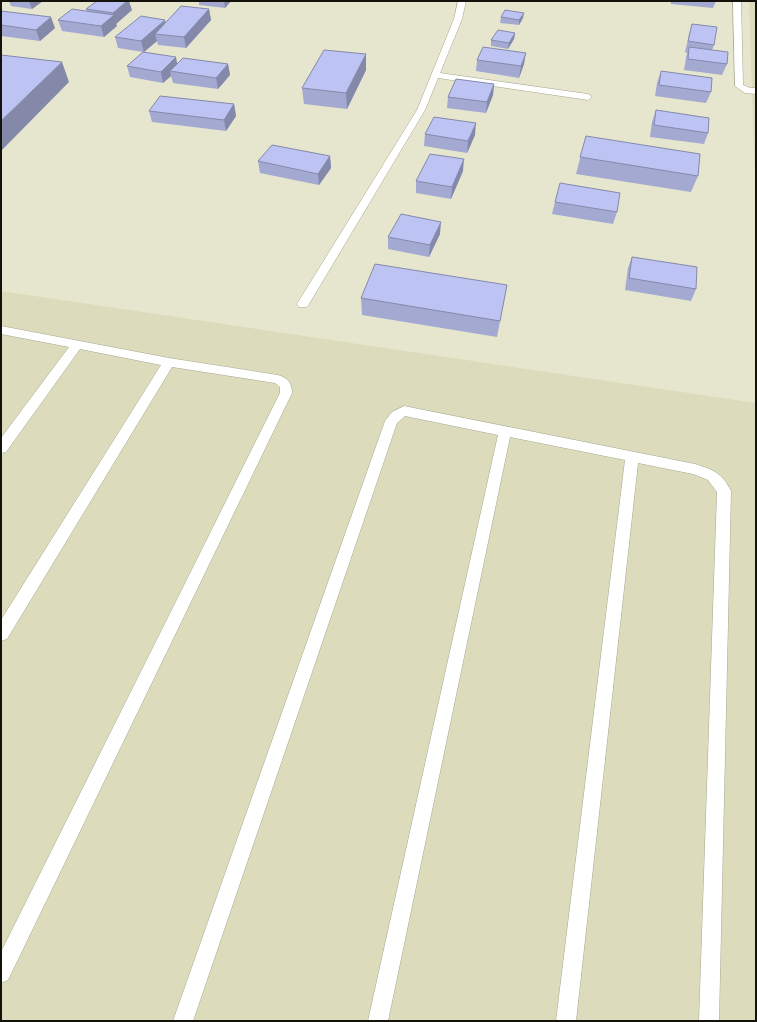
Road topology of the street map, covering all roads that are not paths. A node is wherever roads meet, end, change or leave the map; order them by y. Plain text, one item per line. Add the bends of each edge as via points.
1 (462, 1) edge
2 (737, 1) edge
3 (435, 75) junction
4 (756, 91) edge
5 (588, 97) dead end
6 (303, 304) dead end
7 (1, 330) edge
8 (78, 344) junction
9 (168, 362) junction
10 (505, 431) junction
11 (1, 448) edge
12 (632, 457) junction
13 (1, 634) edge
14 (1, 973) edge
15 (183, 1021) edge
16 (378, 1021) edge
17 (566, 1021) edge
18 (709, 1021) edge

1 - 3 lane via 458,19
2 - 4 lane via 739,86 748,91
3 - 5 lane
3 - 6 lane via 421,110
7 - 8 lane
8 - 9 lane
8 - 11 lane
9 - 13 lane
9 - 14 lane via 278,379 286,384 286,393
10 - 12 lane
10 - 15 lane via 404,411 391,421
10 - 16 lane
12 - 17 lane
12 - 18 lane via 695,469 713,476 724,491

